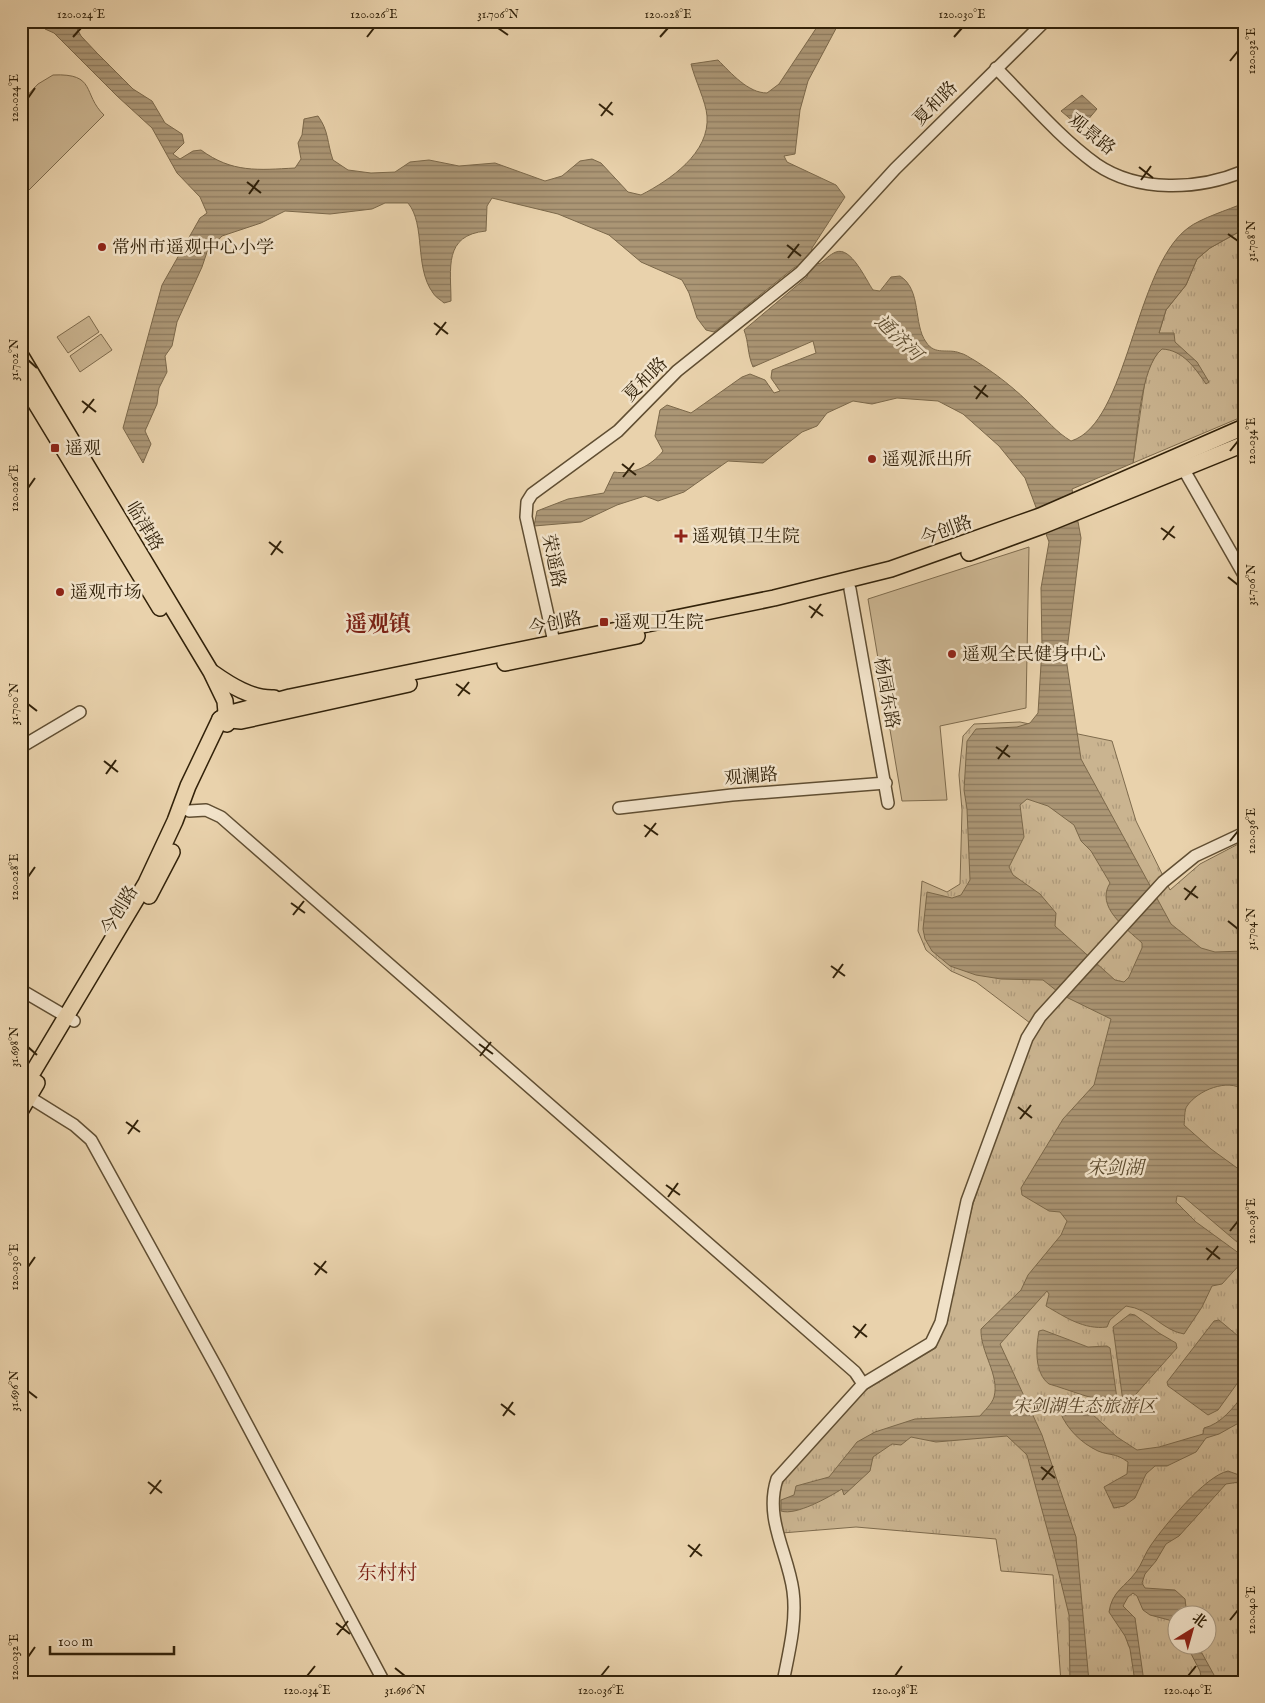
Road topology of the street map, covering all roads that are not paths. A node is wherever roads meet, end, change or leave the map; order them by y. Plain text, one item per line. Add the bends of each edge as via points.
1 (1045, 21) edge
2 (996, 68) junction
3 (1244, 171) edge
4 (21, 356) edge
5 (21, 379) edge
6 (1244, 427) edge
7 (1244, 444) edge
8 (1179, 462) junction
9 (526, 516) joint
10 (1041, 521) junction
11 (1244, 575) edge
12 (850, 590) junction
13 (554, 642) junction
14 (210, 671) junction
15 (290, 697) junction
16 (80, 712) dead end
17 (225, 718) junction
18 (21, 747) edge
19 (886, 783) junction
20 (888, 803) dead end
21 (619, 808) dead end
22 (189, 811) junction
23 (1244, 832) edge
24 (21, 990) edge
25 (70, 1019) junction
26 (24, 1100) edge
27 (863, 1384) junction
28 (384, 1682) edge
29 (783, 1682) edge

1 - 2 street, 夏和路
2 - 3 street, 观景路 via 1074,146 1097,165 1121,176 1147,183 1200,185 1224,180
2 - 9 street, 夏和路 via 895,169 801,272 677,371 618,431 532,494 526,502
4 - 14 main road, 临津路
5 - 17 main road, 临津路
6 - 8 main road
7 - 8 main road
8 - 10 main road
8 - 11 street
9 - 13 street, 荣遥路
10 - 12 main road, 今创路 via 908,575
10 - 13 main road, 今创路 via 891,569 774,598
12 - 17 main road, 今创路 via 241,721
12 - 19 street, 杨园东路
13 - 15 main road, 今创路
14 - 15 main road via 230,685 266,699
14 - 17 main road, 临津路 via 226,701
15 - 17 main road, 今创路
16 - 18 street
17 - 22 main road, 今创路 via 224,736 195,791
17 - 25 main road, 今创路 via 188,786 146,884
19 - 20 street, 杨园东路
19 - 21 street, 观澜路
22 - 25 main road, 今创路 via 160,879
22 - 27 street via 206,810 221,817 825,1345 855,1372
23 - 27 street via 1195,856 1163,882 1040,1017 1027,1038 967,1201 937,1334 931,1343
24 - 25 street
25 - 26 main road, 今创路
26 - 28 street via 74,1125 92,1140
27 - 29 street via 786,1468 777,1479 773,1492 774,1522 793,1591 792,1638

